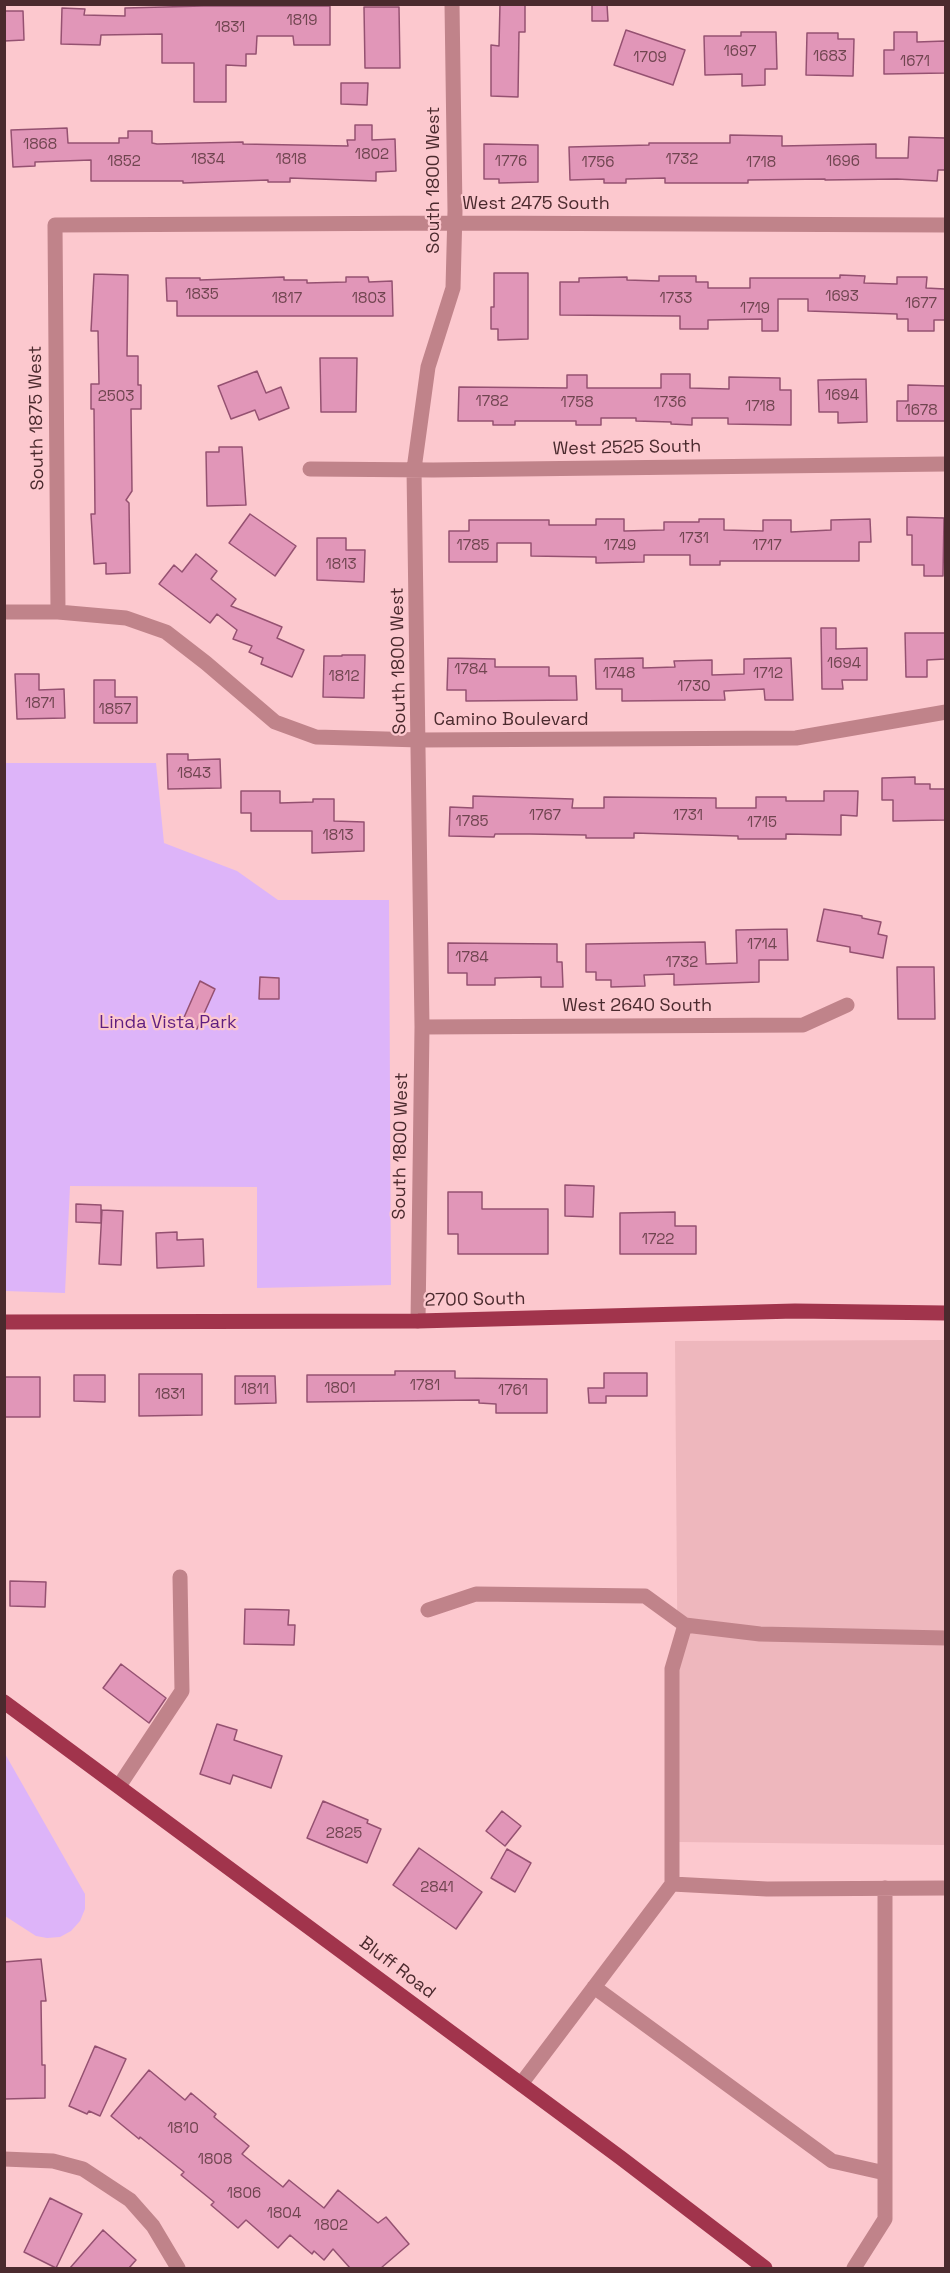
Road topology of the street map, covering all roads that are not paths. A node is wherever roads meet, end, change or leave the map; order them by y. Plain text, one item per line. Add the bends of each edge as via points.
1 (452, 4) edge
2 (455, 223) junction
3 (54, 225) joint
4 (945, 225) edge
5 (945, 464) edge
6 (310, 469) dead end
7 (414, 469) junction
8 (4, 612) edge
9 (58, 612) junction
10 (945, 712) edge
11 (420, 741) junction
12 (847, 1005) dead end
13 (422, 1027) junction
14 (945, 1313) edge
15 (418, 1321) junction
16 (4, 1322) edge
17 (180, 1576) dead end
18 (428, 1610) dead end
19 (685, 1625) junction
20 (945, 1638) edge
21 (4, 1702) edge
22 (119, 1786) junction
23 (672, 1884) junction
24 (885, 1888) junction
25 (945, 1888) edge
26 (594, 1987) junction
27 (521, 2084) junction
28 (4, 2159) edge
29 (885, 2173) junction
30 (178, 2268) edge
31 (765, 2268) edge
32 (854, 2268) edge

1 - 2 street, South 1800 West
2 - 3 street, West 2475 South
2 - 4 street, West 2475 South
2 - 7 street, South 1800 West via 453,288 428,368
3 - 9 street, South 1875 West
5 - 7 street, West 2525 South
6 - 7 street, West 2525 South
7 - 11 street, South 1800 West
8 - 9 street, Camino Boulevard
9 - 11 street, Camino Boulevard via 126,618 165,632 275,722 316,737
10 - 11 street, Camino Boulevard via 796,738
11 - 13 street, South 1800 West
12 - 13 street, West 2640 South via 803,1025
13 - 15 street, South 1800 West
14 - 15 main road, 2700 South via 795,1311
15 - 16 main road, 2700 South
17 - 22 street via 182,1691
18 - 19 street via 476,1594 645,1596
19 - 20 street via 760,1634
19 - 23 street via 672,1669
21 - 22 main road, Bluff Road
22 - 27 main road, Bluff Road
23 - 24 street via 767,1889
23 - 26 street
24 - 25 street
24 - 29 street
26 - 27 street
26 - 29 street via 832,2161
27 - 31 main road, Bluff Road
28 - 30 street via 53,2161 83,2169 130,2200 153,2226
29 - 32 street via 885,2219

